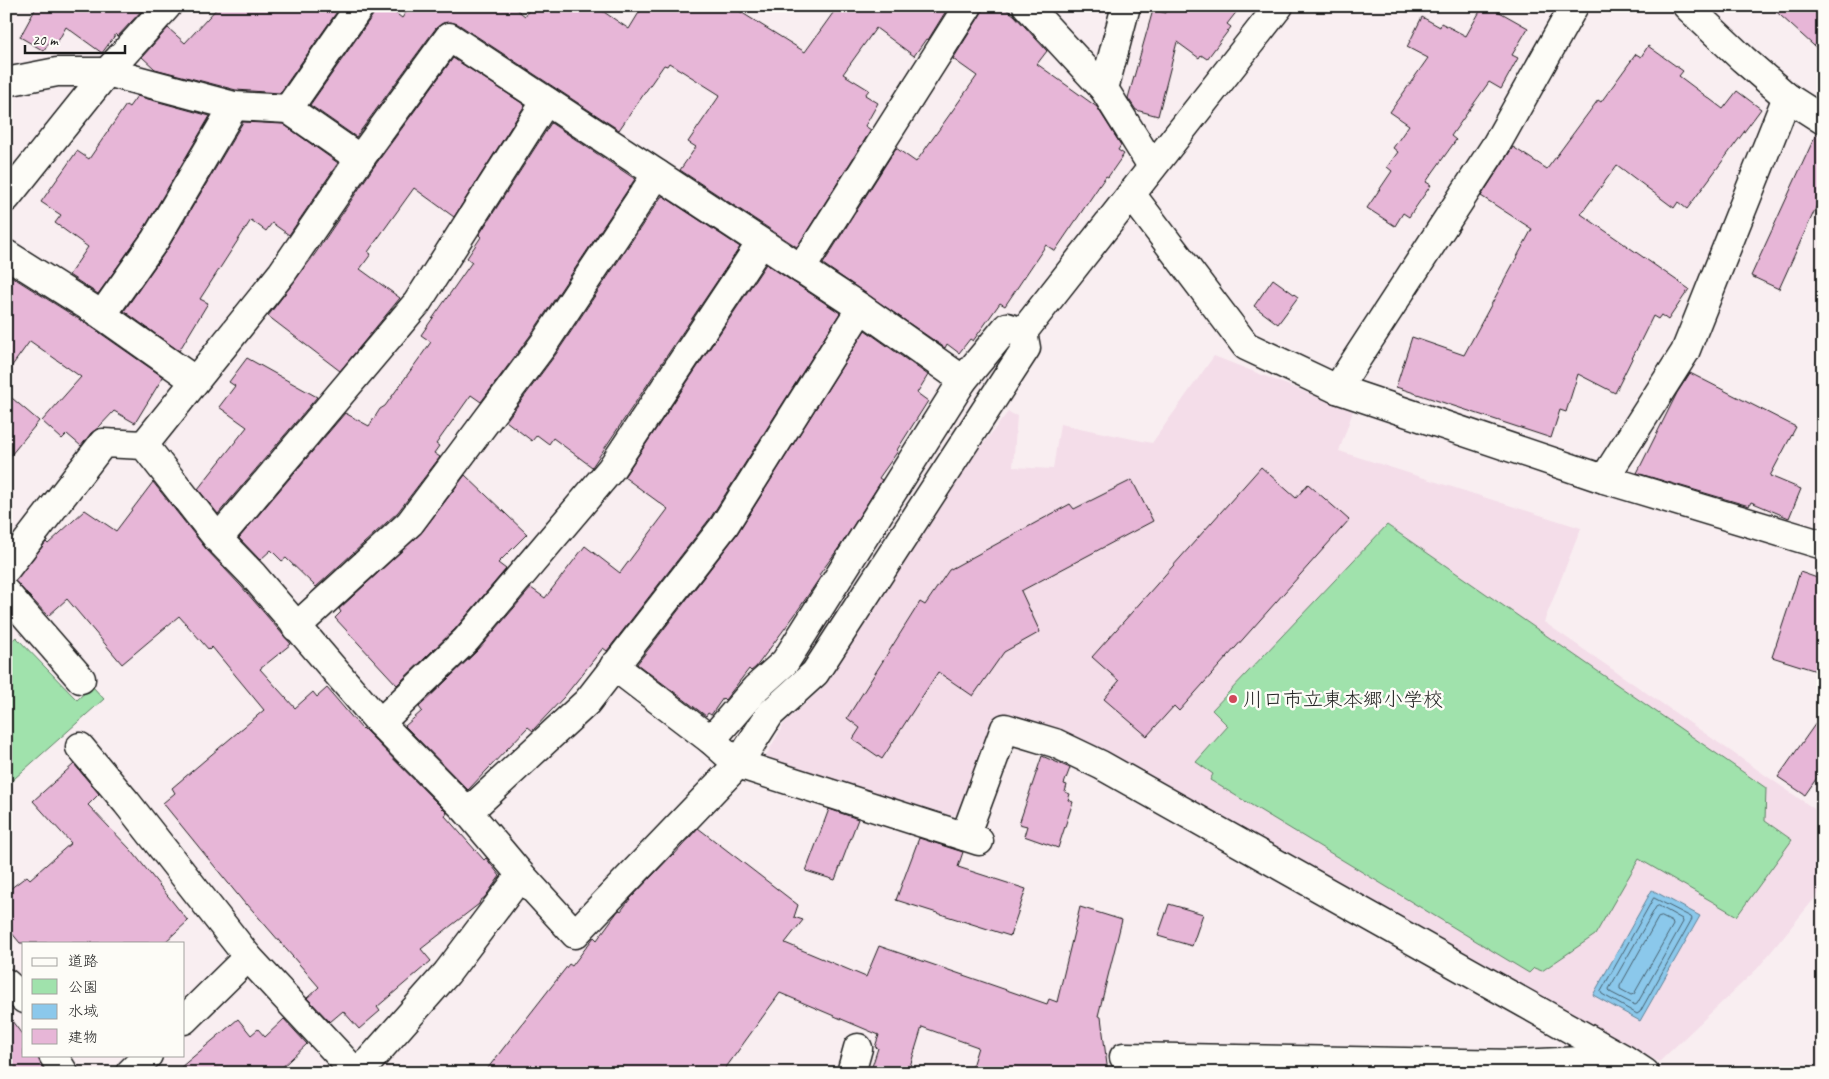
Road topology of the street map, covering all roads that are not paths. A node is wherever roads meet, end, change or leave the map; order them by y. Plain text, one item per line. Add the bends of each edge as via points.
1 (166, 6) edge
2 (360, 6) edge
3 (968, 6) edge
4 (1027, 6) edge
5 (1126, 6) edge
6 (1279, 6) edge
7 (1574, 6) edge
8 (1687, 6) edge
9 (107, 72) junction
10 (6, 82) edge
11 (1104, 89) junction
12 (1787, 97) junction
13 (546, 101) junction
14 (234, 106) junction
15 (288, 108) junction
16 (1823, 120) edge
17 (360, 159) junction
18 (1152, 166) junction
19 (657, 174) junction
20 (1131, 194) junction
21 (6, 198) edge
22 (761, 243) junction
23 (6, 254) edge
24 (801, 269) junction
25 (861, 308) junction
26 (102, 315) junction
27 (1023, 332) junction
28 (194, 380) junction
29 (963, 380) junction
30 (1337, 389) junction
31 (144, 445) junction
32 (1604, 479) junction
33 (218, 539) junction
34 (1823, 545) edge
35 (6, 569) edge
36 (6, 593) edge
37 (296, 628) junction
38 (614, 666) junction
39 (81, 679) dead end
40 (380, 723) junction
41 (711, 740) junction
42 (80, 747) dead end
43 (738, 764) junction
44 (468, 812) junction
45 (520, 875) junction
46 (248, 956) junction
47 (6, 983) edge
48 (22, 997) edge
49 (185, 1019) edge
50 (55, 1056) edge
51 (147, 1056) edge
52 (1124, 1057) dead end
53 (1323, 1067) edge
54 (1517, 1068) edge
55 (1638, 1068) edge
56 (368, 1069) edge
57 (64, 1073) edge
58 (130, 1073) edge

1 - 9 street
2 - 15 street
3 - 24 street
4 - 11 street
5 - 11 street
6 - 18 street
7 - 30 street via 1496,145
8 - 12 street
9 - 10 street via 57,72
9 - 14 street
9 - 21 street
11 - 18 street
12 - 16 street
12 - 32 street via 1685,352
13 - 17 street via 449,37
13 - 19 street
13 - 33 street via 417,303
14 - 15 street
14 - 26 street via 155,240
15 - 17 street
17 - 28 street via 282,273
18 - 20 street
19 - 22 street
19 - 37 street via 543,345 410,523
20 - 27 street
20 - 30 street via 1246,346
22 - 24 street
22 - 40 street via 611,469 466,640
23 - 26 street
24 - 25 street
25 - 29 street
25 - 38 street via 724,526
26 - 28 street
27 - 29 street via 1007,327
27 - 43 street via 1026,348 815,673 770,714
28 - 31 street
29 - 41 street via 785,662 756,688
30 - 32 street
31 - 33 street
31 - 35 street via 103,443
32 - 34 street
33 - 37 street
36 - 39 street
37 - 40 street
38 - 41 street
38 - 44 street via 586,702
40 - 44 street
41 - 43 street
42 - 46 street
43 - 45 street via 575,934
43 - 55 street via 972,838 1005,728 1056,742
44 - 45 street
45 - 56 street via 447,973
46 - 49 street
46 - 56 street
47 - 48 street
50 - 57 street
51 - 58 street
52 - 53 street
53 - 54 street
54 - 55 street

